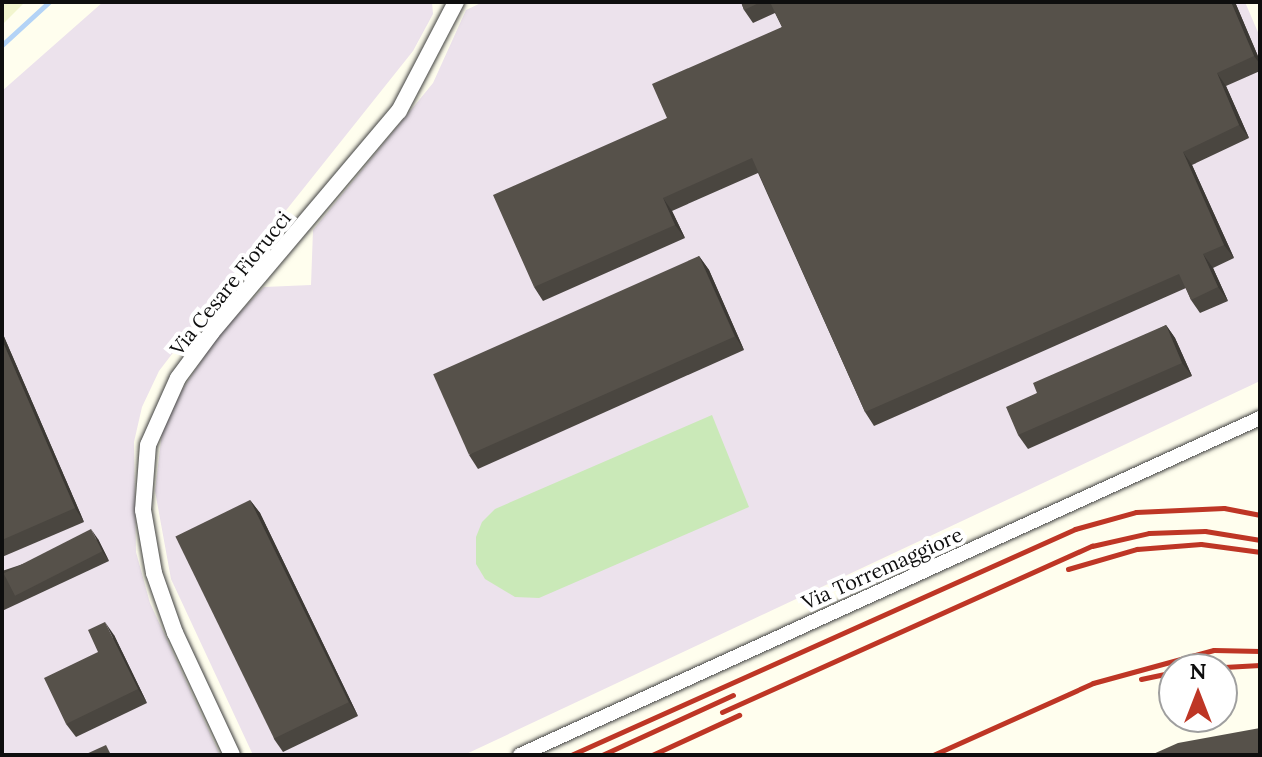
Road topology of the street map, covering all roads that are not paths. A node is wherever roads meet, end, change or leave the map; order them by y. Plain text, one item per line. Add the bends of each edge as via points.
1 (456, 2) edge
2 (1260, 418) edge
3 (232, 755) edge
4 (520, 755) edge

1 - 3 street, Via Cesare Fiorucci via 399,111 212,332 178,378 148,445 143,510 154,573 175,633
2 - 4 street, Via Torremaggiore

